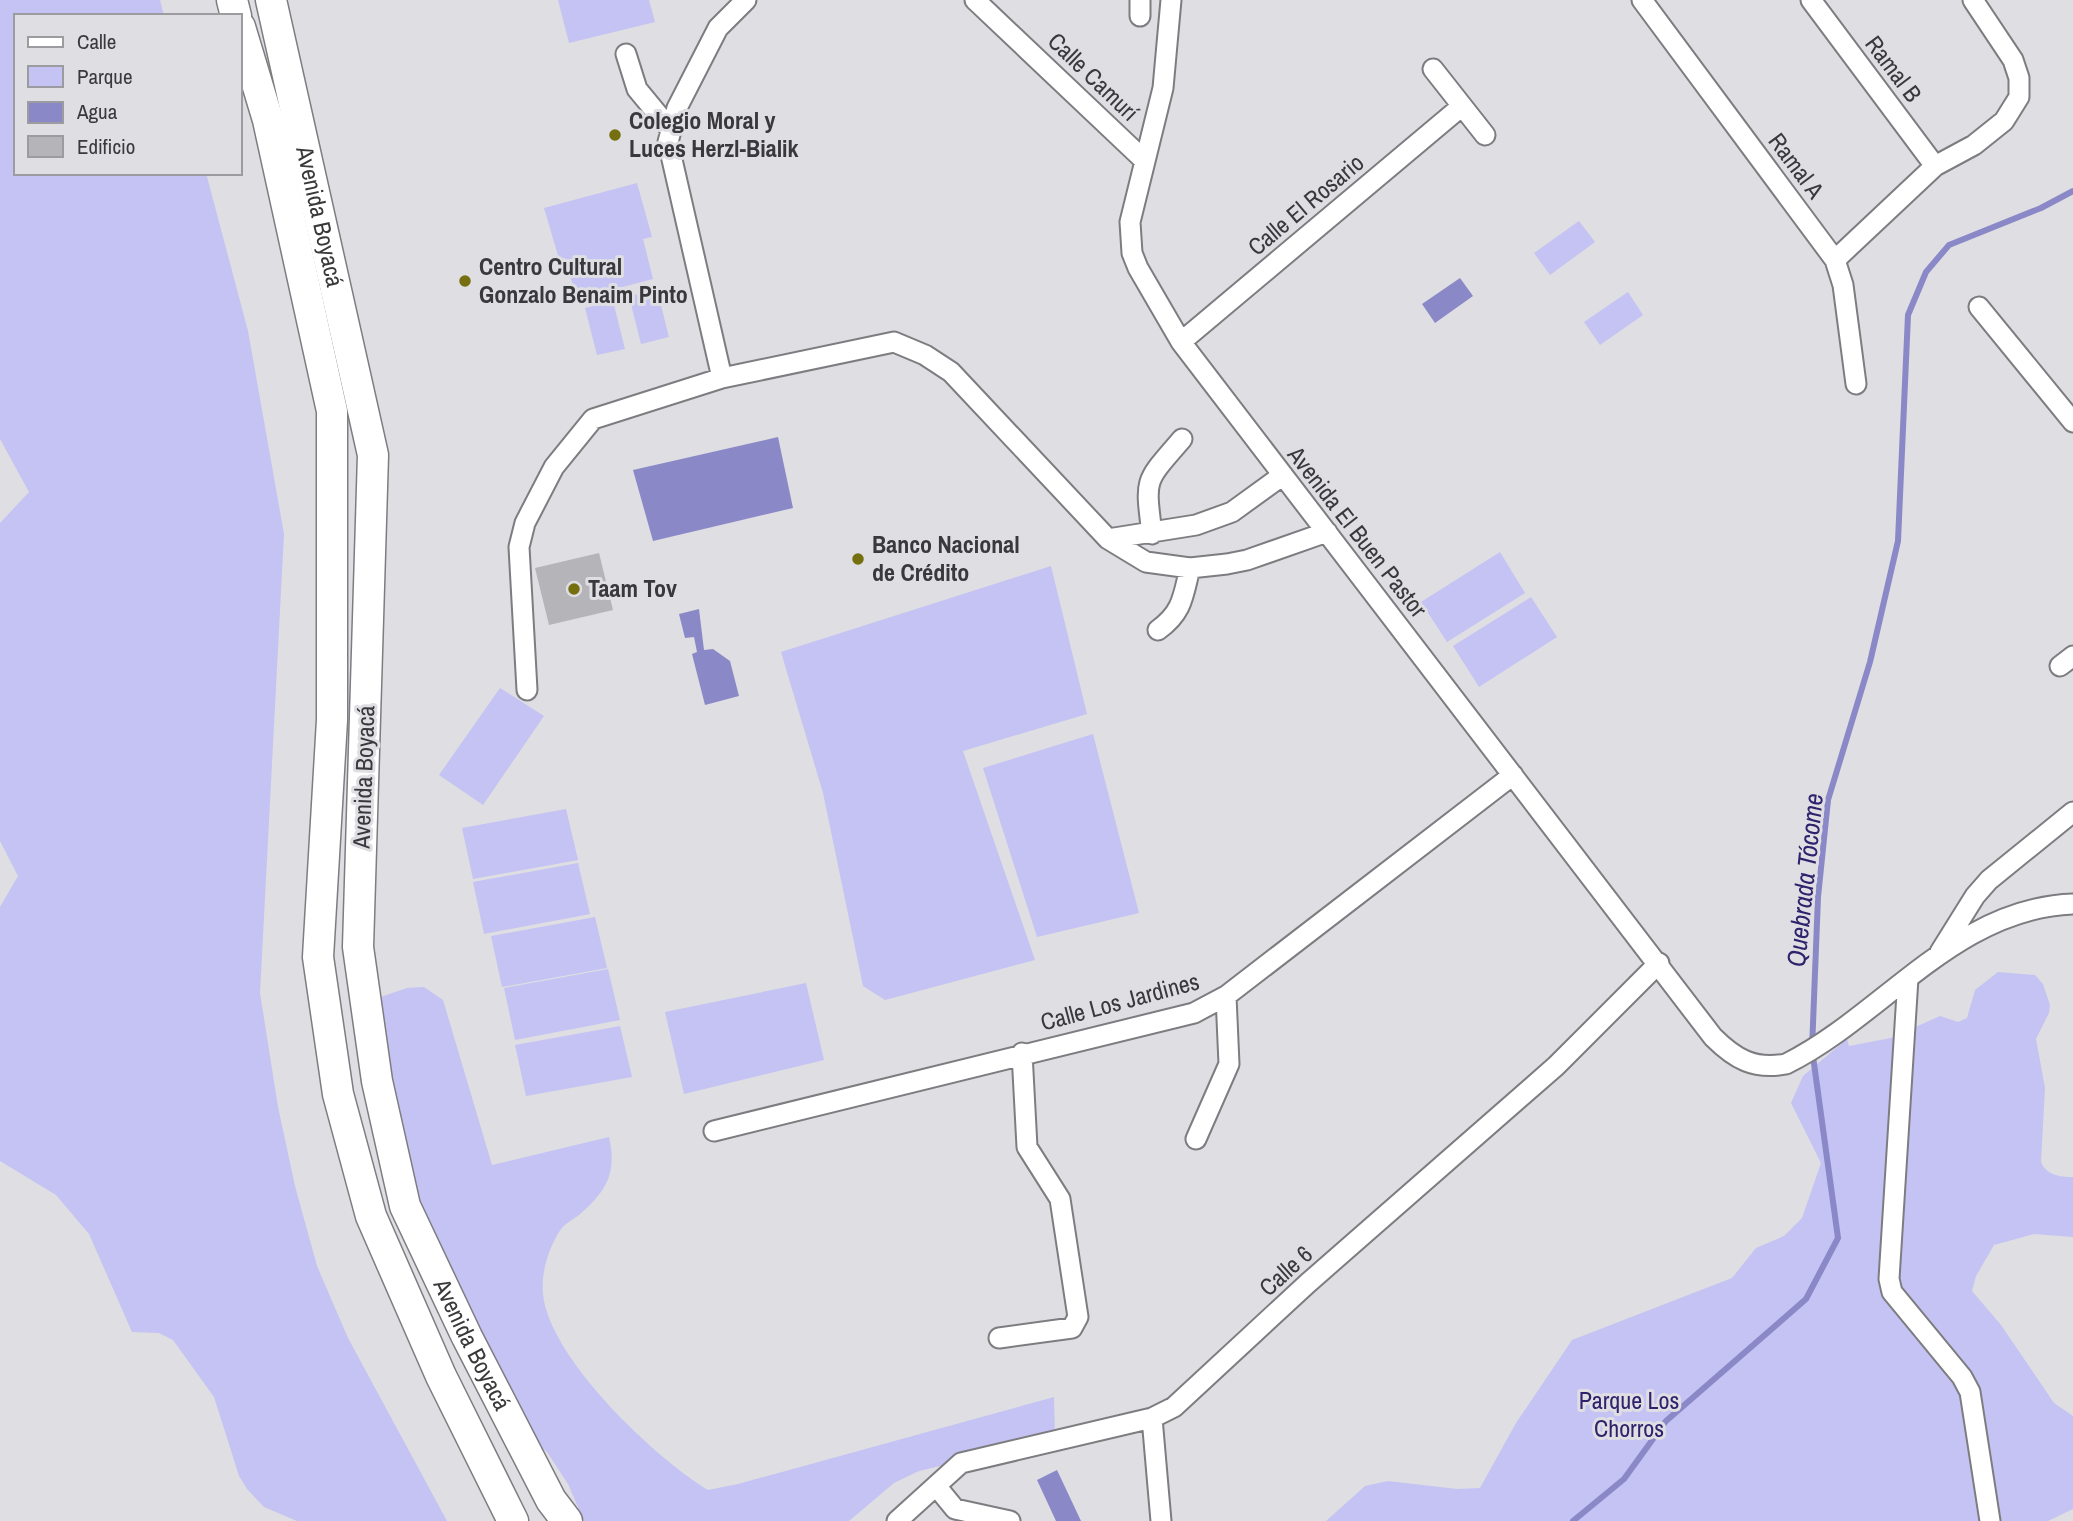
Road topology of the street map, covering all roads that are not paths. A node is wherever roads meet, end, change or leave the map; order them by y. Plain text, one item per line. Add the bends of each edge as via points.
1 (271, 0) edge
2 (746, 0) edge
3 (975, 0) edge
4 (1171, 0) edge
5 (1642, 0) edge
6 (1811, 0) edge
7 (1973, 0) edge
8 (242, 34) edge
9 (625, 54) dead end
10 (1433, 69) dead end
11 (1462, 106) junction
12 (670, 129) junction
13 (1485, 135) dead end
14 (1145, 162) junction
15 (1935, 166) junction
16 (1835, 260) junction
17 (1979, 307) dead end
18 (1181, 342) junction
19 (722, 377) junction
20 (1856, 384) dead end
21 (2073, 422) edge
22 (1182, 439) dead end
23 (1283, 475) junction
24 (1327, 532) junction
25 (1152, 534) junction
26 (1108, 539) junction
27 (1190, 568) junction
28 (1158, 631) dead end
29 (527, 690) dead end
30 (1513, 775) junction
31 (2073, 812) edge
32 (2073, 904) edge
33 (1936, 958) junction
34 (1659, 963) junction
35 (1908, 978) junction
36 (1226, 996) junction
37 (1022, 1054) junction
38 (714, 1131) dead end
39 (1196, 1139) dead end
40 (999, 1338) dead end
41 (1152, 1418) junction
42 (937, 1487) junction
43 (953, 1515) edge
44 (906, 1518) edge
45 (513, 1521) edge
46 (567, 1521) edge
47 (1010, 1521) edge
48 (1161, 1521) edge
49 (1990, 1521) edge

1 - 46 highway, Avenida Boyacá via 373,455 358,947 377,1081 405,1206 551,1500
2 - 12 street via 718,28
3 - 14 street, Calle Camurí
4 - 14 street, Avenida El Buen Pastor via 1163,88
5 - 16 street, Ramal A
6 - 15 street, Ramal B
7 - 15 street via 2013,60 2019,97 2004,121 1974,145
8 - 45 highway, Avenida Boyacá via 268,120 332,411 332,720 318,957 338,1094 370,1216 441,1376
9 - 12 street via 637,89
10 - 11 street
11 - 13 street
11 - 18 street, Calle El Rosario
12 - 19 street via 667,142
14 - 18 street, Avenida El Buen Pastor via 1132,206 1132,253
15 - 16 street
16 - 20 street, Ramal A via 1843,285
17 - 21 street
18 - 23 street, Avenida El Buen Pastor
19 - 26 street via 894,342 925,355 951,372
19 - 29 street via 593,419 554,467 525,523 519,547
22 - 25 street via 1151,475 1147,490
23 - 24 street, Avenida El Buen Pastor
23 - 25 street via 1232,512
24 - 27 street via 1247,560
24 - 30 street, Avenida El Buen Pastor
25 - 26 street
26 - 27 street via 1146,562
27 - 28 street via 1175,618
30 - 34 street, Avenida El Buen Pastor
30 - 36 street, Calle Los Jardines
31 - 33 street via 1989,880
32 - 33 street, Avenida El Buen Pastor via 1998,921
33 - 35 street, Avenida El Buen Pastor
34 - 35 street, Avenida El Buen Pastor via 1713,1037 1754,1066 1787,1064
34 - 41 street, Calle 6 via 1556,1066 1174,1407
35 - 49 street via 1889,1279 1892,1292 1970,1392
36 - 37 street, Calle Los Jardines via 1194,1013
36 - 39 street via 1229,1064
37 - 38 street, Calle Los Jardines
37 - 40 street via 1027,1147 1060,1199 1078,1317 1072,1328
41 - 42 street, Calle 6 via 961,1463
41 - 48 street
42 - 43 street
42 - 44 street, Calle 6 via 922,1496
43 - 47 street

